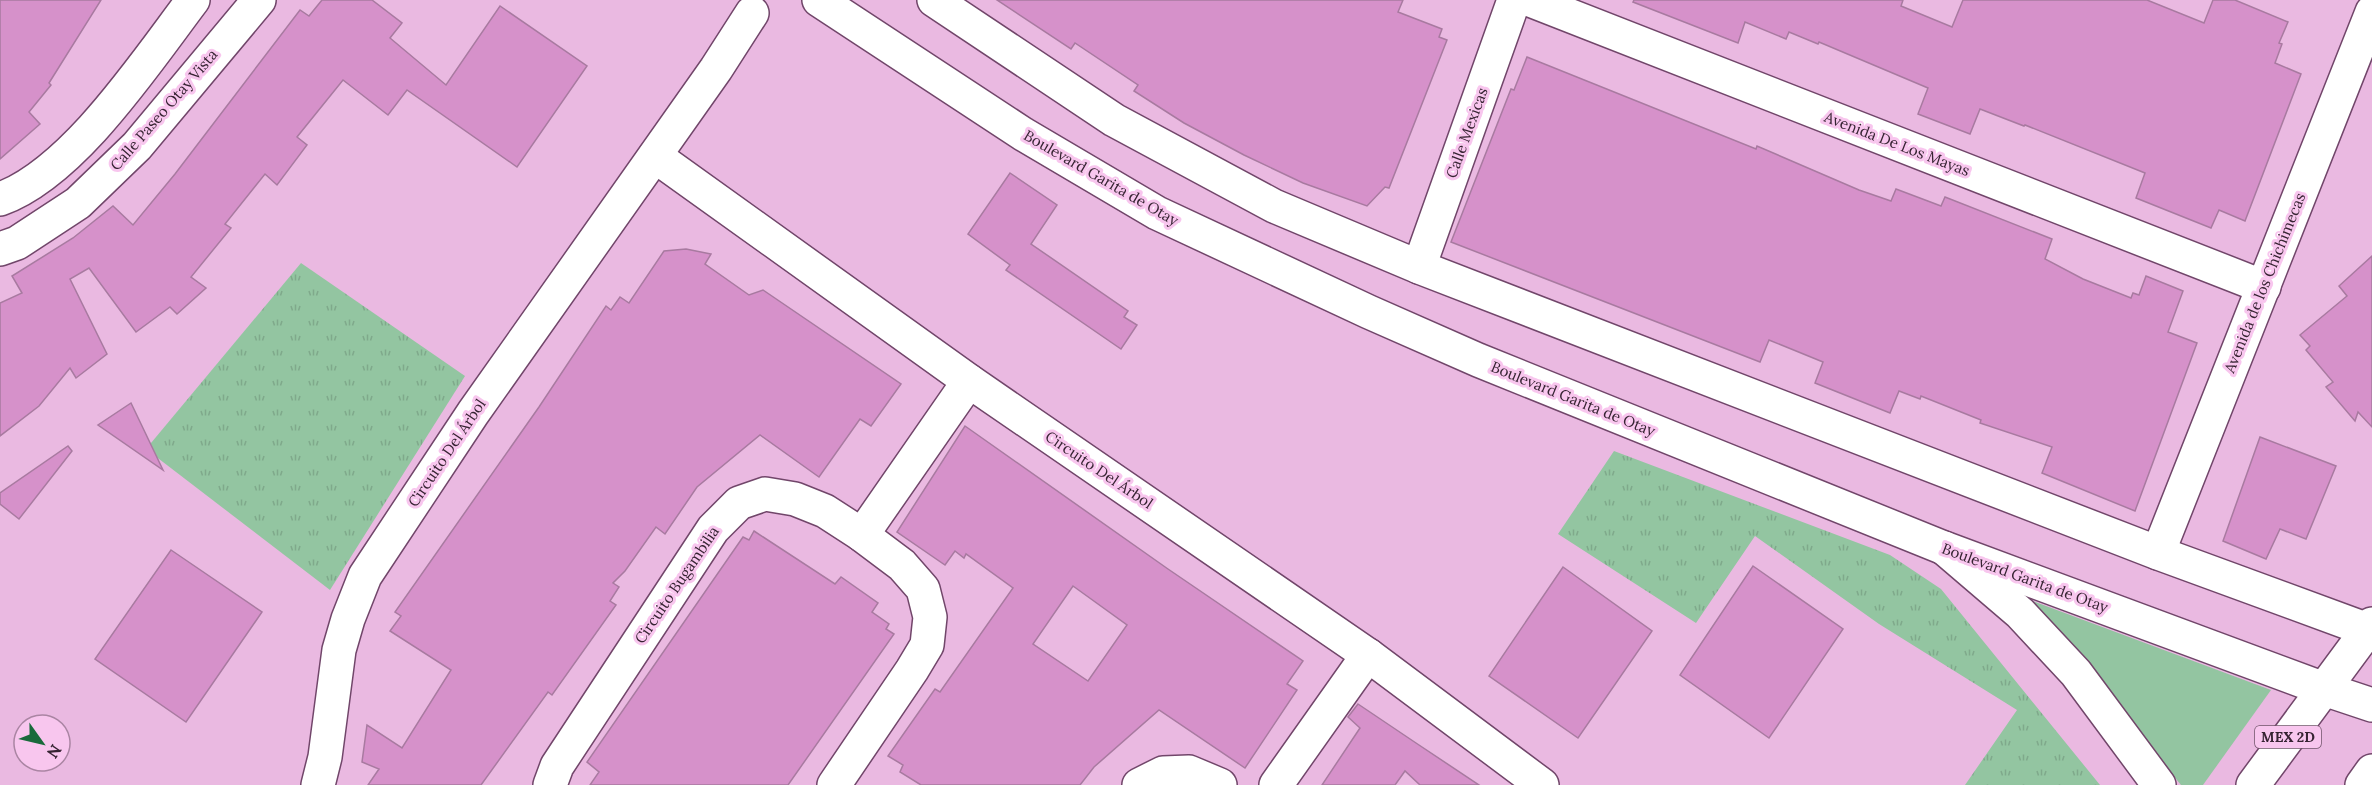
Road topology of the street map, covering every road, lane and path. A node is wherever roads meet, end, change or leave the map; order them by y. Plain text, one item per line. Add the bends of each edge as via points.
1 (193, 0) edge
2 (259, 0) edge
3 (819, 0) edge
4 (934, 0) edge
5 (1514, 0) edge
6 (1530, 0) edge
7 (2357, 0) edge
8 (2372, 5) edge
9 (2372, 12) edge
10 (752, 14) dead end
11 (655, 156) junction
12 (0, 199) edge
13 (0, 249) edge
14 (1419, 267) junction
15 (2264, 287) junction
16 (969, 381) junction
17 (862, 535) junction
18 (1944, 548) junction
19 (2158, 553) junction
20 (2370, 628) edge
21 (1368, 655) junction
22 (2324, 689) junction
23 (2372, 705) edge
24 (2372, 771) edge
25 (318, 785) edge
26 (550, 785) edge
27 (834, 785) edge
28 (1139, 785) edge
29 (1220, 785) edge
30 (1276, 785) edge
31 (1542, 785) edge
32 (2159, 785) edge
33 (2253, 785) edge
34 (2362, 785) edge

1 - 12 main road via 115,103 69,153 20,192
2 - 13 main road, Calle Paseo Otay Vista via 137,146 78,203 17,243
3 - 18 main road, Boulevard Garita de Otay via 1023,134 1157,213 1478,360
4 - 14 main road via 1114,120 1274,206
5 - 14 main road, Calle Mexicas
6 - 15 main road, Avenida De Los Mayas
7 - 8 main road
9 - 15 main road, Avenida de los Chichimecas
10 - 11 main road, Circuito Del Árbol
11 - 16 main road, Circuito Del Árbol
11 - 25 main road, Circuito Del Árbol via 473,413 364,576 339,650
14 - 19 main road
15 - 19 main road, Avenida de los Chichimecas
16 - 17 main road
16 - 21 main road, Circuito Del Árbol
17 - 26 main road, Circuito Bugambilia via 825,511 795,499 765,494 739,503 713,529 557,766
17 - 27 main road, Circuito Bugambilia via 902,565 923,589 930,616 927,645
18 - 22 main road, Boulevard Garita de Otay
18 - 32 main road via 2020,614 2076,673
19 - 20 main road
20 - 22 main road, MEX 2D
21 - 30 main road
21 - 31 main road, Circuito Del Árbol
22 - 23 main road, Boulevard Garita de Otay
22 - 33 main road, MEX 2D
24 - 34 main road
28 - 29 main road via 1163,773 1189,772

